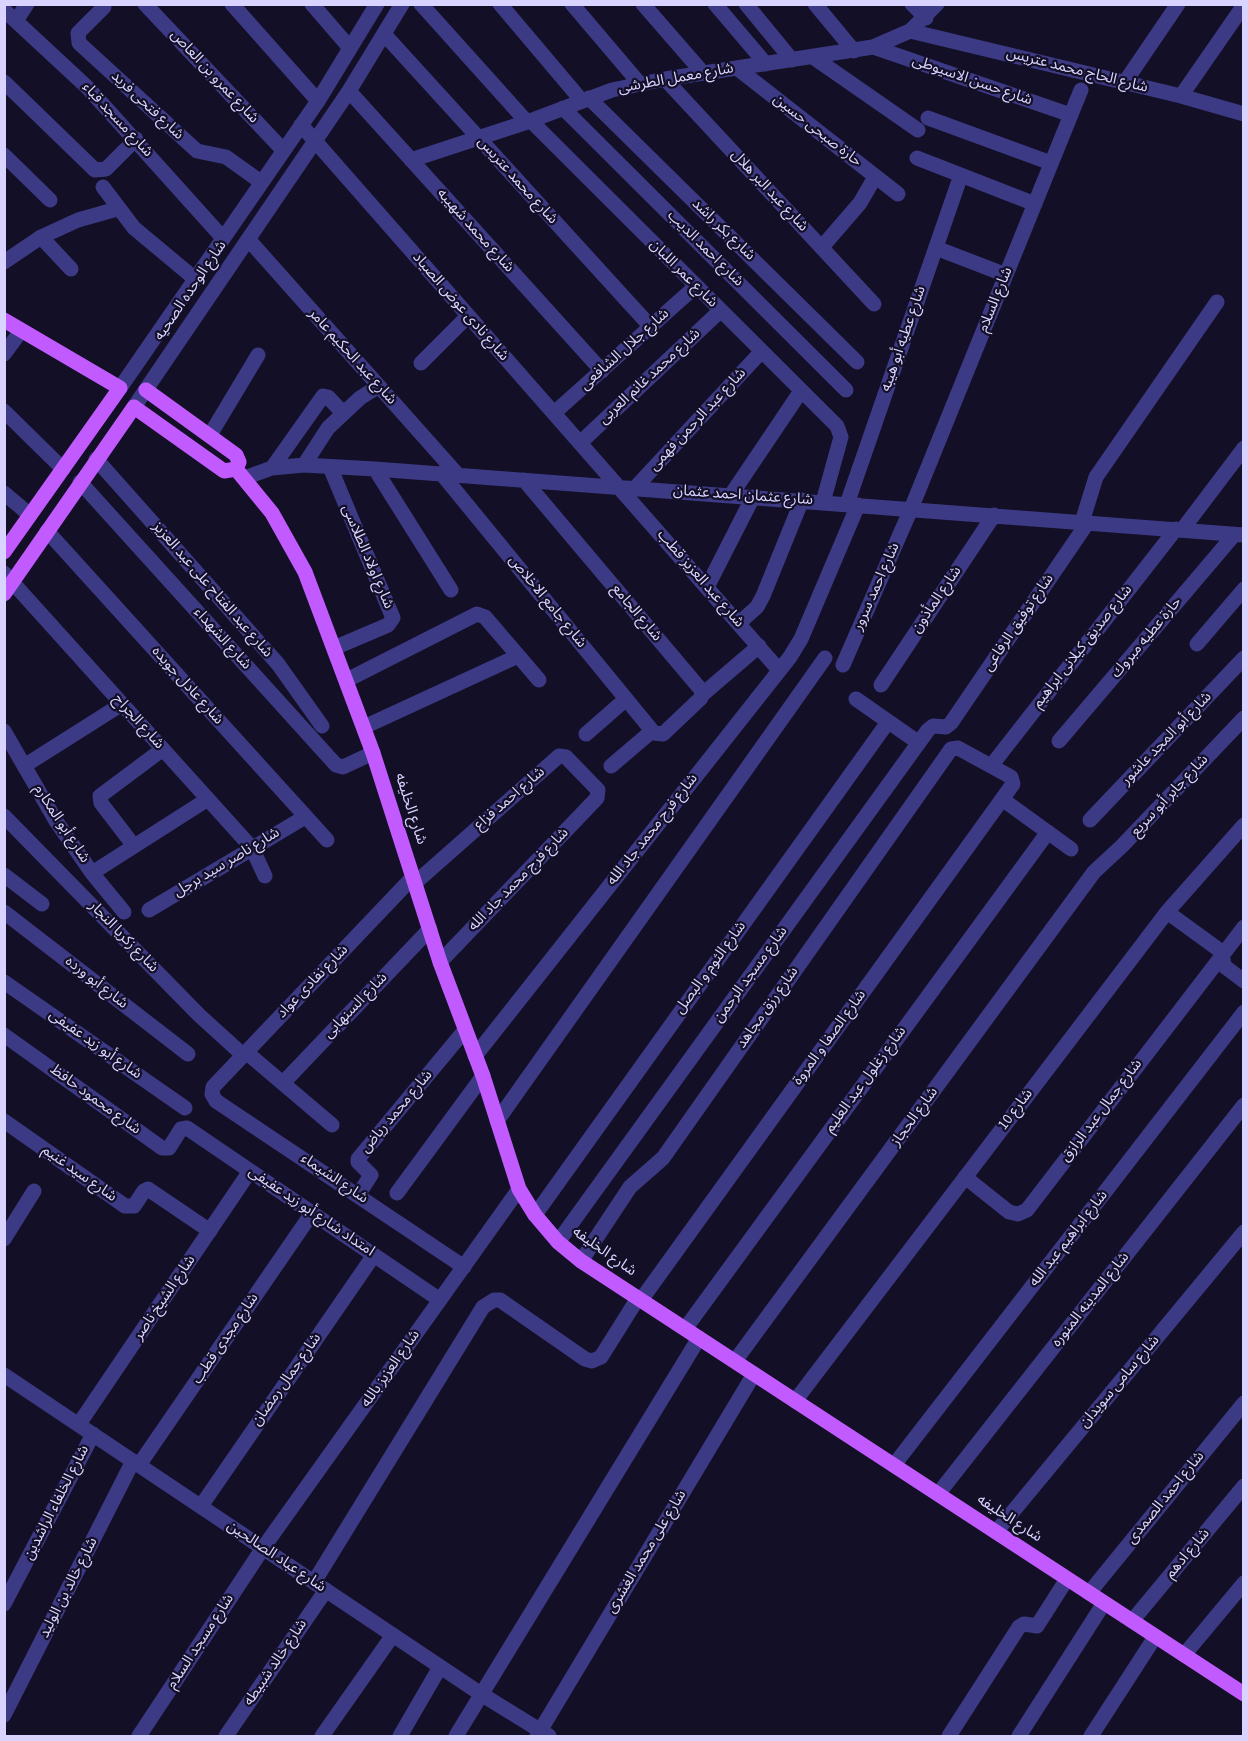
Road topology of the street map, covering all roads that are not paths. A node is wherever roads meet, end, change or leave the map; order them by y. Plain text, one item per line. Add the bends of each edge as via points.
1 (27, 4) edge
2 (145, 4) edge
3 (232, 4) edge
4 (312, 4) edge
5 (377, 4) edge
6 (402, 4) edge
7 (422, 4) edge
8 (500, 4) edge
9 (572, 4) edge
10 (643, 4) edge
11 (715, 4) edge
12 (746, 4) edge
13 (912, 4) edge
14 (937, 4) edge
15 (1178, 4) edge
16 (1244, 5) edge
17 (104, 7) dead end
18 (823, 7) edge
19 (10, 16) edge
20 (926, 18) junction
21 (910, 31) junction
22 (384, 34) junction
23 (873, 47) junction
24 (350, 48) junction
25 (854, 51) junction
26 (813, 57) junction
27 (792, 60) junction
28 (766, 64) junction
29 (737, 68) junction
30 (703, 73) junction
31 (665, 79) junction
32 (4, 82) edge
33 (1125, 82) junction
34 (640, 84) junction
35 (1081, 90) dead end
36 (349, 91) junction
37 (1181, 96) junction
38 (586, 100) junction
39 (318, 101) junction
40 (563, 108) junction
41 (1244, 114) edge
42 (1071, 115) junction
43 (928, 118) dead end
44 (529, 122) junction
45 (301, 125) junction
46 (918, 130) dead end
47 (136, 139) junction
48 (479, 139) junction
49 (314, 141) junction
50 (283, 150) junction
51 (4, 155) edge
52 (917, 158) dead end
53 (411, 160) junction
54 (1051, 163) junction
55 (960, 175) junction
56 (875, 177) junction
57 (261, 182) junction
58 (103, 187) dead end
59 (898, 194) dead end
60 (50, 200) dead end
61 (1035, 204) junction
62 (117, 209) junction
63 (41, 237) junction
64 (222, 237) junction
65 (248, 239) junction
66 (822, 247) junction
67 (936, 248) junction
68 (4, 262) edge
69 (71, 269) dead end
70 (1006, 275) junction
71 (194, 278) junction
72 (696, 286) junction
73 (1217, 302) dead end
74 (874, 304) dead end
75 (720, 310) junction
76 (468, 316) junction
77 (4, 320) edge
78 (651, 327) junction
79 (21, 331) junction
80 (761, 352) junction
81 (4, 354) edge
82 (258, 355) dead end
83 (857, 362) dead end
84 (421, 363) dead end
85 (602, 371) junction
86 (379, 387) junction
87 (120, 388) junction
88 (146, 390) junction
89 (846, 390) dead end
90 (801, 391) junction
91 (134, 407) junction
92 (4, 411) edge
93 (342, 413) junction
94 (554, 413) junction
95 (210, 435) junction
96 (580, 443) junction
97 (1244, 448) edge
98 (96, 459) junction
99 (304, 465) junction
100 (65, 466) junction
101 (330, 467) junction
102 (272, 468) junction
103 (375, 469) junction
104 (240, 473) junction
105 (449, 474) junction
106 (82, 479) junction
107 (524, 480) junction
108 (627, 488) junction
109 (4, 493) edge
110 (731, 495) junction
111 (753, 496) junction
112 (802, 500) junction
113 (823, 502) junction
114 (853, 504) junction
115 (911, 509) junction
116 (30, 515) junction
117 (994, 515) junction
118 (1085, 522) junction
119 (1179, 530) junction
120 (47, 531) junction
121 (1239, 535) edge
122 (4, 552) edge
123 (7, 583) edge
124 (706, 587) junction
125 (1244, 589) edge
126 (451, 590) dead end
127 (819, 597) joint
128 (739, 623) junction
129 (1197, 644) dead end
130 (759, 646) junction
131 (334, 648) junction
132 (518, 656) junction
133 (825, 658) dead end
134 (1244, 658) edge
135 (843, 665) dead end
136 (779, 670) junction
137 (347, 680) junction
138 (539, 680) dead end
139 (881, 685) dead end
140 (703, 694) junction
141 (626, 699) junction
142 (856, 699) dead end
143 (122, 704) junction
144 (1244, 718) edge
145 (888, 722) junction
146 (951, 723) joint
147 (322, 726) dead end
148 (364, 727) junction
149 (4, 731) edge
150 (652, 731) junction
151 (586, 734) dead end
152 (1059, 741) dead end
153 (919, 744) junction
154 (163, 749) junction
155 (373, 753) junction
156 (24, 766) junction
157 (611, 766) dead end
158 (991, 766) junction
159 (597, 798) joint
160 (208, 799) junction
161 (1002, 799) junction
162 (4, 816) edge
163 (305, 817) junction
164 (1090, 819) dead end
165 (1244, 825) edge
166 (1048, 832) junction
167 (327, 840) dead end
168 (134, 846) junction
169 (252, 849) junction
170 (1071, 849) dead end
171 (1094, 872) joint
172 (92, 873) junction
173 (4, 876) edge
174 (265, 876) dead end
175 (415, 880) junction
176 (42, 904) dead end
177 (149, 910) dead end
178 (4, 912) edge
179 (124, 912) dead end
180 (1167, 912) junction
181 (1244, 927) edge
182 (430, 929) junction
183 (1222, 952) junction
184 (441, 962) junction
185 (1244, 981) edge
186 (4, 982) edge
187 (1244, 1012) edge
188 (465, 1030) junction
189 (4, 1035) edge
190 (244, 1053) junction
191 (188, 1054) dead end
192 (475, 1056) junction
193 (483, 1076) junction
194 (283, 1083) junction
195 (213, 1087) joint
196 (1244, 1105) edge
197 (186, 1108) dead end
198 (4, 1121) edge
199 (497, 1121) junction
200 (332, 1125) dead end
201 (182, 1129) joint
202 (250, 1171) junction
203 (965, 1177) junction
204 (519, 1189) junction
205 (34, 1191) dead end
206 (397, 1193) dead end
207 (358, 1195) junction
208 (312, 1213) junction
209 (535, 1215) junction
210 (210, 1231) junction
211 (1244, 1232) edge
212 (4, 1239) edge
213 (558, 1242) junction
214 (374, 1255) junction
215 (581, 1261) junction
216 (464, 1266) junction
217 (640, 1299) junction
218 (440, 1300) junction
219 (685, 1329) junction
220 (699, 1338) junction
221 (735, 1361) junction
222 (754, 1374) junction
223 (4, 1375) edge
224 (795, 1401) junction
225 (1244, 1403) edge
226 (79, 1424) junction
227 (93, 1434) junction
228 (136, 1463) junction
229 (894, 1465) junction
230 (1244, 1486) edge
231 (938, 1494) junction
232 (201, 1506) junction
233 (996, 1532) junction
234 (263, 1548) junction
235 (1067, 1579) junction
236 (1244, 1583) edge
237 (320, 1586) junction
238 (1089, 1593) junction
239 (1104, 1603) junction
240 (4, 1604) edge
241 (1131, 1621) junction
242 (393, 1635) junction
243 (1155, 1637) junction
244 (1184, 1655) junction
245 (440, 1667) junction
246 (481, 1694) junction
247 (1244, 1694) edge
248 (4, 1715) edge
249 (542, 1735) edge
250 (139, 1737) edge
251 (226, 1737) edge
252 (322, 1737) edge
253 (400, 1737) edge
254 (456, 1737) edge
255 (949, 1737) edge
256 (1019, 1737) edge
257 (1092, 1737) edge

1 - 19 street
2 - 50 street, شارع عمرو بن العاص
3 - 39 street
4 - 24 street
5 - 24 street, شارع الوحده الصحيه
6 - 22 street, شارع الوحده الصحيه
7 - 44 street, شارع عمر اللبان
8 - 38 street, شارع بكر راشد
9 - 34 street
10 - 30 street
11 - 28 street
12 - 27 street
13 - 20 street
14 - 20 street, شارع معمل الطرشى
15 - 33 street
16 - 37 street
17 - 57 street, شارع فتحى فريد via 77,34 79,43 197,152 226,157
18 - 25 street
19 - 47 street, شارع مسجد قباء
20 - 21 street, شارع معمل الطرشى
21 - 23 street, شارع معمل الطرشى
21 - 33 street, شارع الحاج محمد عتريس
22 - 36 street, شارع الوحده الصحيه
22 - 48 street, شارع محمد عتريس
23 - 25 street, شارع معمل الطرشى
23 - 42 street, شارع حسن الاسيوطى
24 - 39 street, شارع الوحده الصحيه
25 - 26 street, شارع معمل الطرشى
26 - 27 street, شارع معمل الطرشى
26 - 46 street
27 - 28 street, شارع معمل الطرشى
28 - 29 street, شارع معمل الطرشى
29 - 30 street, شارع معمل الطرشى
29 - 56 street, حارة صبحى حسين
30 - 31 street, شارع معمل الطرشى
31 - 34 street, شارع معمل الطرشى
31 - 66 street, شارع عبد البر هلال
32 - 47 street via 98,171
33 - 37 street, شارع الحاج محمد عتريس
34 - 38 street, شارع معمل الطرشى
35 - 42 street, شارع السلام
36 - 49 street, شارع الوحده الصحيه
36 - 53 street, شارع محمد شهيبه
37 - 41 street, شارع الحاج محمد عتريس
38 - 40 street, شارع معمل الطرشى
38 - 83 street, شارع بكر راشد
39 - 45 street, شارع الوحده الصحيه
40 - 44 street, شارع معمل الطرشى
40 - 89 street, شارع احمد الديب
42 - 54 street, شارع السلام
43 - 54 street
44 - 48 street, شارع معمل الطرشى
44 - 72 street, شارع عمر اللبان
45 - 49 street, شارع نادى عوض الصياد
45 - 50 street, شارع الوحده الصحيه
47 - 64 street, شارع مسجد قباء
48 - 53 street, شارع معمل الطرشى
48 - 78 street, شارع محمد عتريس
49 - 65 street, شارع الوحده الصحيه
49 - 76 street, شارع نادى عوض الصياد
50 - 57 street, شارع الوحده الصحيه
51 - 60 street
52 - 55 street
53 - 85 street, شارع محمد شهيبه
54 - 61 street, شارع السلام
55 - 61 street
55 - 67 street, شارع عطيه أبو هيبه
56 - 59 street, حارة صبحى حسين
56 - 66 street via 848,219
57 - 64 street, شارع الوحده الصحيه
58 - 62 street
61 - 70 street, شارع السلام
62 - 63 street via 78,220
62 - 71 street
63 - 68 street
63 - 69 street
64 - 71 street, شارع الوحده الصحيه
65 - 86 street, شارع عبد الحكيم عامر
65 - 88 street, شارع الوحده الصحيه
66 - 74 street, شارع عبد البر هلال
67 - 70 street
67 - 114 street, شارع عطيه أبو هيبه
70 - 115 street, شارع السلام
71 - 87 street, شارع الوحده الصحيه
72 - 75 street, شارع عمر اللبان
72 - 78 street, شارع جلال الشافعى
73 - 118 street, شارع توفيق الرفاعى via 1102,467
75 - 80 street, شارع عمر اللبان
75 - 96 street, شارع محمد غانم العربى
76 - 84 street
76 - 94 street, شارع نادى عوض الصياد
77 - 79 main road
78 - 85 street, شارع جلال الشافعى
79 - 81 street
79 - 87 main road
80 - 90 street, شارع عمر اللبان
80 - 108 street, شارع عبد الرحمن فهمى
82 - 95 street
85 - 94 street, شارع جلال الشافعى
86 - 93 street
86 - 105 street, شارع عبد الحكيم عامر
87 - 100 main road, شارع الوحده الصحيه
88 - 91 street, شارع الوحده الصحيه
88 - 95 main road, شارع الخليفه
90 - 110 street
90 - 113 street, شارع عمر اللبان via 837,426 841,437
91 - 98 main road, شارع الوحده الصحيه
91 - 104 main road via 224,471
92 - 100 street
93 - 99 street
93 - 102 street via 323,396
94 - 96 street, شارع نادى عوض الصياد
95 - 104 main road, شارع الخليفه via 236,454
96 - 108 street, شارع نادى عوض الصياد
97 - 119 street, شارع صديق كيلانى ابراهيم
98 - 106 main road, شارع الوحده الصحيه
98 - 147 street, شارع عبد الفتاح على عبد العزيز via 278,664
99 - 101 street, شارع عثمان احمد عثمان
99 - 102 street, شارع عثمان احمد عثمان
100 - 106 main road
100 - 116 main road, شارع الوحده الصحيه
101 - 103 street, شارع عثمان احمد عثمان
101 - 131 street, شارع اولاد الطلاسى via 393,618 388,625
102 - 104 street, شارع عثمان احمد عثمان
103 - 105 street, شارع عثمان احمد عثمان
103 - 126 street
104 - 131 main road, شارع الخليفه via 272,513 295,552
105 - 107 street, شارع عثمان احمد عثمان
105 - 141 street, شارع جامع الاخلاص
106 - 120 main road, شارع الوحده الصحيه
106 - 155 street, شارع الشهداء via 336,765 343,767
107 - 108 street, شارع عثمان احمد عثمان
107 - 140 street, شارع الجامع
108 - 110 street, شارع عثمان احمد عثمان
108 - 124 street, شارع عبد العزيز قطب
109 - 116 street
110 - 111 street, شارع عثمان احمد عثمان
111 - 112 street, شارع عثمان احمد عثمان
111 - 124 street
112 - 113 street, شارع عثمان احمد عثمان
112 - 128 street via 764,596
113 - 114 street, شارع عثمان احمد عثمان
114 - 115 street, شارع عثمان احمد عثمان
114 - 127 street, شارع عطيه أبو هيبه
115 - 117 street, شارع عثمان احمد عثمان
115 - 135 street, شارع احمد سرور
116 - 122 main road, شارع الوحده الصحيه
117 - 118 street, شارع عثمان احمد عثمان
117 - 139 street, شارع المأذون
118 - 119 street, شارع عثمان احمد عثمان
118 - 146 street, شارع توفيق الرفاعى
119 - 121 street, شارع عثمان احمد عثمان
119 - 158 street, شارع صديق كيلانى ابراهيم
120 - 123 main road, شارع الوحده الصحيه
120 - 163 street, شارع عادل جويده
121 - 152 street, حارة عطيه مبروك
123 - 143 street, شارع الجراح
124 - 128 street, شارع عبد العزيز قطب
125 - 129 street
127 - 136 street, شارع فرح محمد جاد الله via 801,639
128 - 130 street, شارع عبد العزيز قطب
130 - 136 street, شارع عبد العزيز قطب
130 - 140 street
131 - 137 main road, شارع الخليفه
132 - 137 street via 485,617 474,614
132 - 138 street
132 - 148 street
133 - 199 street
134 - 164 street, شارع أبو المجد عاشور
136 - 192 street, شارع فرح محمد جاد الله
137 - 148 main road, شارع الخليفه
140 - 150 street via 663,734
141 - 150 street, شارع جامع الاخلاص
141 - 151 street
142 - 145 street
143 - 154 street, شارع الجراح
143 - 156 street
144 - 171 street, شارع جابر أبو سريع
145 - 153 street
145 - 209 street, شارع الثوم و البصل
146 - 153 street, شارع مسجد الرحمن via 929,728
148 - 155 main road, شارع الخليفه
149 - 156 street, شارع أبو المكارم
150 - 157 street
153 - 213 street, شارع مسجد الرحمن
154 - 160 street, شارع الجراح
154 - 168 street via 100,796
155 - 175 main road, شارع الخليفه
156 - 172 street, شارع أبو المكارم
158 - 161 street, شارع الصفا و المروة via 1009,776 1013,784
158 - 215 street, شارع رزق مجاهد via 958,748 950,751 663,1158 630,1187
159 - 175 street, شارع احمد فزاع via 596,788 566,757 559,756
159 - 184 street, شارع فرج محمد جاد الله
160 - 168 street
160 - 169 street, شارع الجراح
161 - 166 street
161 - 217 street, شارع الصفا و المروة
162 - 190 street, شارع زكريا النجار via 199,1015
163 - 167 street, شارع عادل جويده
163 - 169 street, شارع ناصر سيد برجل
165 - 180 street, شارع 10
166 - 170 street
166 - 219 street, شارع زغلول عبد العليم
168 - 172 street
169 - 174 street, شارع الجراح
169 - 177 street, شارع ناصر سيد برجل
171 - 221 street, شارع الحجاز
172 - 179 street, شارع أبو المكارم
173 - 176 street
175 - 182 main road, شارع الخليفه
175 - 190 street, شارع نفادى عواد
178 - 191 street, شارع أبو ورده
180 - 183 street
180 - 203 street, شارع 10
181 - 183 street
182 - 184 main road, شارع الخليفه
182 - 194 street, شارع السنهابى
183 - 185 street via 1224,966
183 - 203 street, شارع جمال عبد الرازق via 1027,1210 1009,1212
184 - 188 main road, شارع الخليفه
186 - 197 street, شارع أبو زيد عفيفى
187 - 229 street, شارع ابراهيم عبد الله
188 - 192 main road, شارع الخليفه
188 - 207 street, شارع محمد رياض via 357,1160 371,1174
189 - 201 street, شارع محمود حافظ via 162,1148 171,1146
190 - 194 street, شارع زكريا النجار
190 - 195 street, شارع نفادى عواد
192 - 193 main road, شارع الخليفه
193 - 199 main road, شارع الخليفه
193 - 206 street
194 - 200 street, شارع زكريا النجار
195 - 207 street, شارع الشيماء via 216,1101
196 - 231 street, شارع المدينه المنوره
198 - 210 street, شارع سيد غنيم via 125,1206 134,1206 148,1190
199 - 204 main road, شارع الخليفه
201 - 202 street, امتداد شارع أبو زيد عفيفى via 187,1128
202 - 208 street, امتداد شارع أبو زيد عفيفى
202 - 210 street, شارع الشيخ ناصر
203 - 224 street, شارع 10
204 - 209 main road, شارع الخليفه
204 - 216 street, شارع العزيز بالله
205 - 212 street
207 - 216 street, شارع الشيماء
208 - 214 street, امتداد شارع أبو زيد عفيفى
208 - 228 street, شارع مجدى قطب
209 - 213 main road, شارع الخليفه
210 - 226 street, شارع الشيخ ناصر
211 - 233 street, شارع سامى سويدان
213 - 215 main road, شارع الخليفه
214 - 218 street, امتداد شارع أبو زيد عفيفى
214 - 232 street, شارع جمال رمضان
215 - 217 main road, شارع الخليفه
216 - 218 street, شارع العزيز بالله
217 - 219 main road, شارع الخليفه
217 - 237 street, شارع الصفا و المروة via 601,1357 592,1361 500,1300 483,1306
218 - 234 street, شارع العزيز بالله
219 - 220 main road, شارع الخليفه
220 - 221 main road, شارع الخليفه
220 - 246 street
221 - 222 main road, شارع الخليفه
222 - 224 main road, شارع الخليفه
222 - 249 street, شارع على محمد الغشرى
223 - 226 street, شارع عباد الصالحين
224 - 229 main road, شارع الخليفه
225 - 238 street, شارع احمد الصمدى
226 - 227 street, شارع عباد الصالحين
227 - 228 street, شارع عباد الصالحين
227 - 240 street, شارع الخلفاء الراشدين
228 - 232 street, شارع عباد الصالحين
228 - 248 street, شارع خالد بن الوليد
229 - 231 main road, شارع الخليفه
230 - 241 street, شارع ادهم
231 - 233 main road, شارع الخليفه
232 - 234 street, شارع عباد الصالحين
233 - 235 main road, شارع الخليفه
234 - 237 street, شارع عباد الصالحين
234 - 250 street, شارع مسجد السلام
235 - 238 main road, شارع الخليفه
235 - 255 street via 1037,1626 1020,1626
236 - 244 street
237 - 242 street, شارع عباد الصالحين
237 - 251 street, شارع خالد شبيطه
238 - 239 main road, شارع الخليفه
239 - 241 main road, شارع الخليفه
239 - 256 street
241 - 243 main road, شارع الخليفه
242 - 245 street, شارع عباد الصالحين
242 - 252 street
243 - 244 main road, شارع الخليفه
243 - 257 street
244 - 247 main road, شارع الخليفه
245 - 246 street, شارع عباد الصالحين
245 - 253 street
246 - 249 street, شارع عباد الصالحين
246 - 254 street

